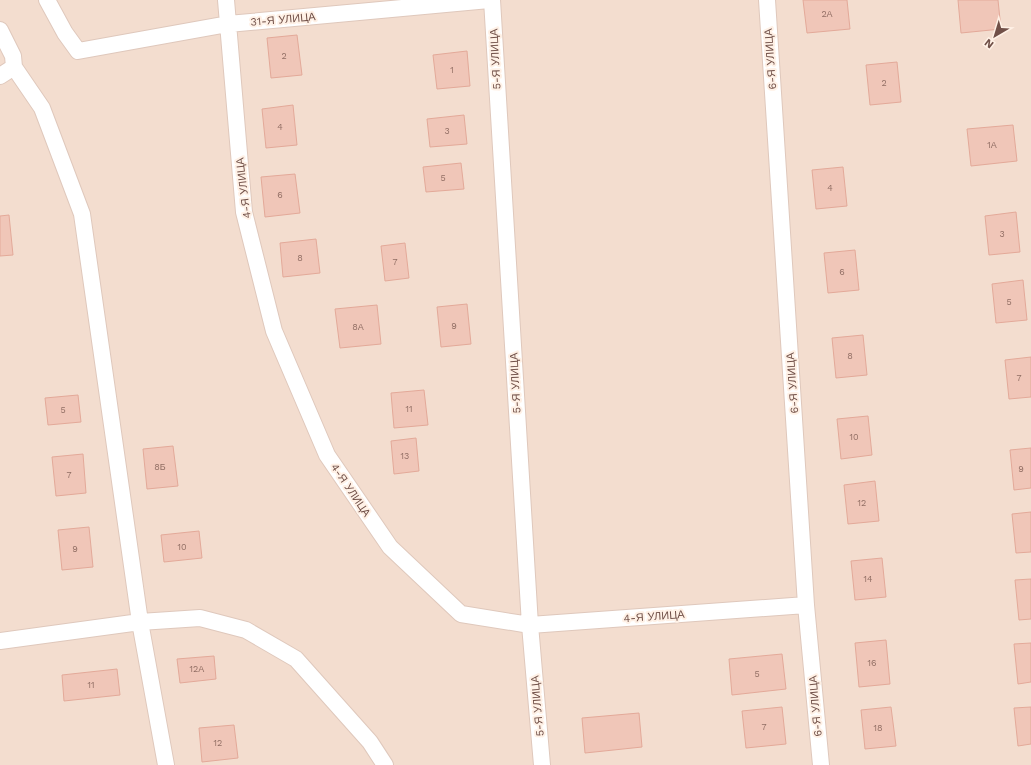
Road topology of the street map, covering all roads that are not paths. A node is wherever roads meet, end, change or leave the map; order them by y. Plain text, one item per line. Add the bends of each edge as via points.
1 (47, 0) edge
2 (226, 0) edge
3 (490, 0) edge
4 (767, 0) edge
5 (228, 24) junction
6 (0, 30) edge
7 (14, 67) junction
8 (0, 76) edge
9 (806, 605) junction
10 (140, 622) junction
11 (530, 625) junction
12 (0, 640) edge
13 (166, 765) edge
14 (385, 765) edge
15 (542, 765) edge
16 (821, 765) edge

1 - 5 street, 31-Я УЛИЦА via 78,51
2 - 5 street, 4-Я УЛИЦА
3 - 5 street, 31-Я УЛИЦА
3 - 11 street, 5-Я УЛИЦА
4 - 9 street, 6-Я УЛИЦА
5 - 11 street, 4-Я УЛИЦА via 244,212 274,331 327,455 390,547 461,614
6 - 7 street via 13,56
7 - 8 street
7 - 10 street via 42,108 82,214
9 - 11 street, 4-Я УЛИЦА
9 - 16 street, 6-Я УЛИЦА
10 - 12 street
10 - 13 street
10 - 14 street via 200,618 246,630 296,659 370,742
11 - 15 street, 5-Я УЛИЦА

